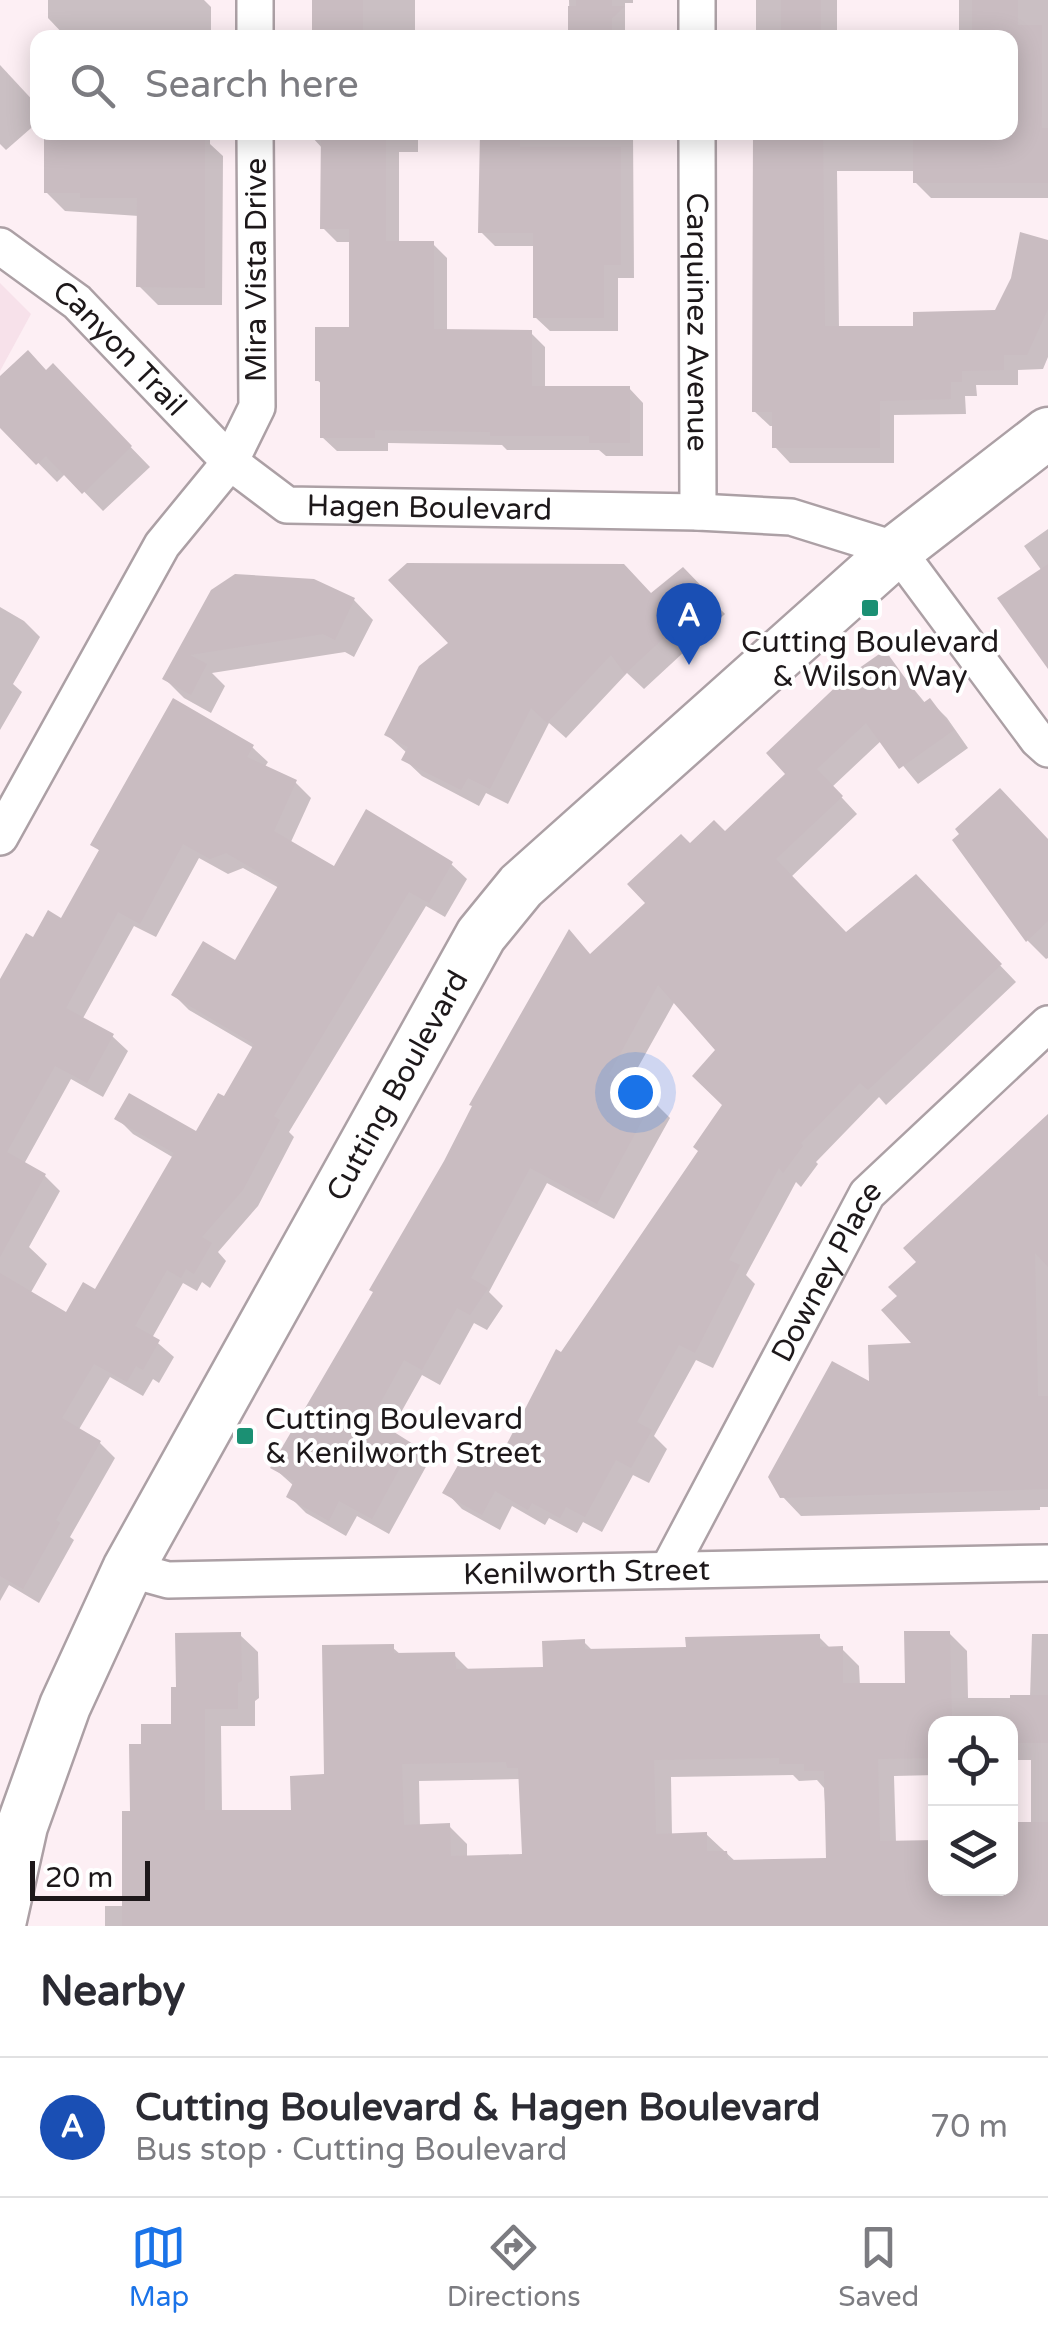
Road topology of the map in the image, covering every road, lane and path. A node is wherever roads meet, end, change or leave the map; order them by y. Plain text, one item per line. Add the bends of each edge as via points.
1 (255, 0) edge
2 (696, 0) edge
3 (255, 30) edge
4 (697, 30) edge
5 (256, 140) edge
6 (697, 140) edge
7 (0, 246) edge
8 (1048, 433) edge
9 (230, 462) junction
10 (698, 512) junction
11 (897, 550) junction
12 (1048, 748) edge
13 (0, 837) edge
14 (1048, 1024) edge
15 (1048, 1563) edge
16 (128, 1569) junction
17 (668, 1570) junction
18 (11, 1818) edge
19 (0, 1924) edge

1 - 3 street
2 - 4 street
5 - 9 street, Mira Vista Drive via 257,406
6 - 10 street, Carquinez Avenue
7 - 9 street, Canyon Trail via 78,302
8 - 11 street, Cutting Boulevard
9 - 10 street, Hagen Boulevard via 287,506
9 - 13 street via 162,545
10 - 11 street, Hagen Boulevard via 791,518
11 - 12 street
11 - 16 street, Cutting Boulevard via 521,886 481,935
14 - 17 street, Downey Place via 867,1194
15 - 17 street, Kenilworth Street
16 - 17 street, Kenilworth Street via 168,1580
16 - 18 street, Cutting Boulevard
18 - 19 street, Cutting Boulevard

